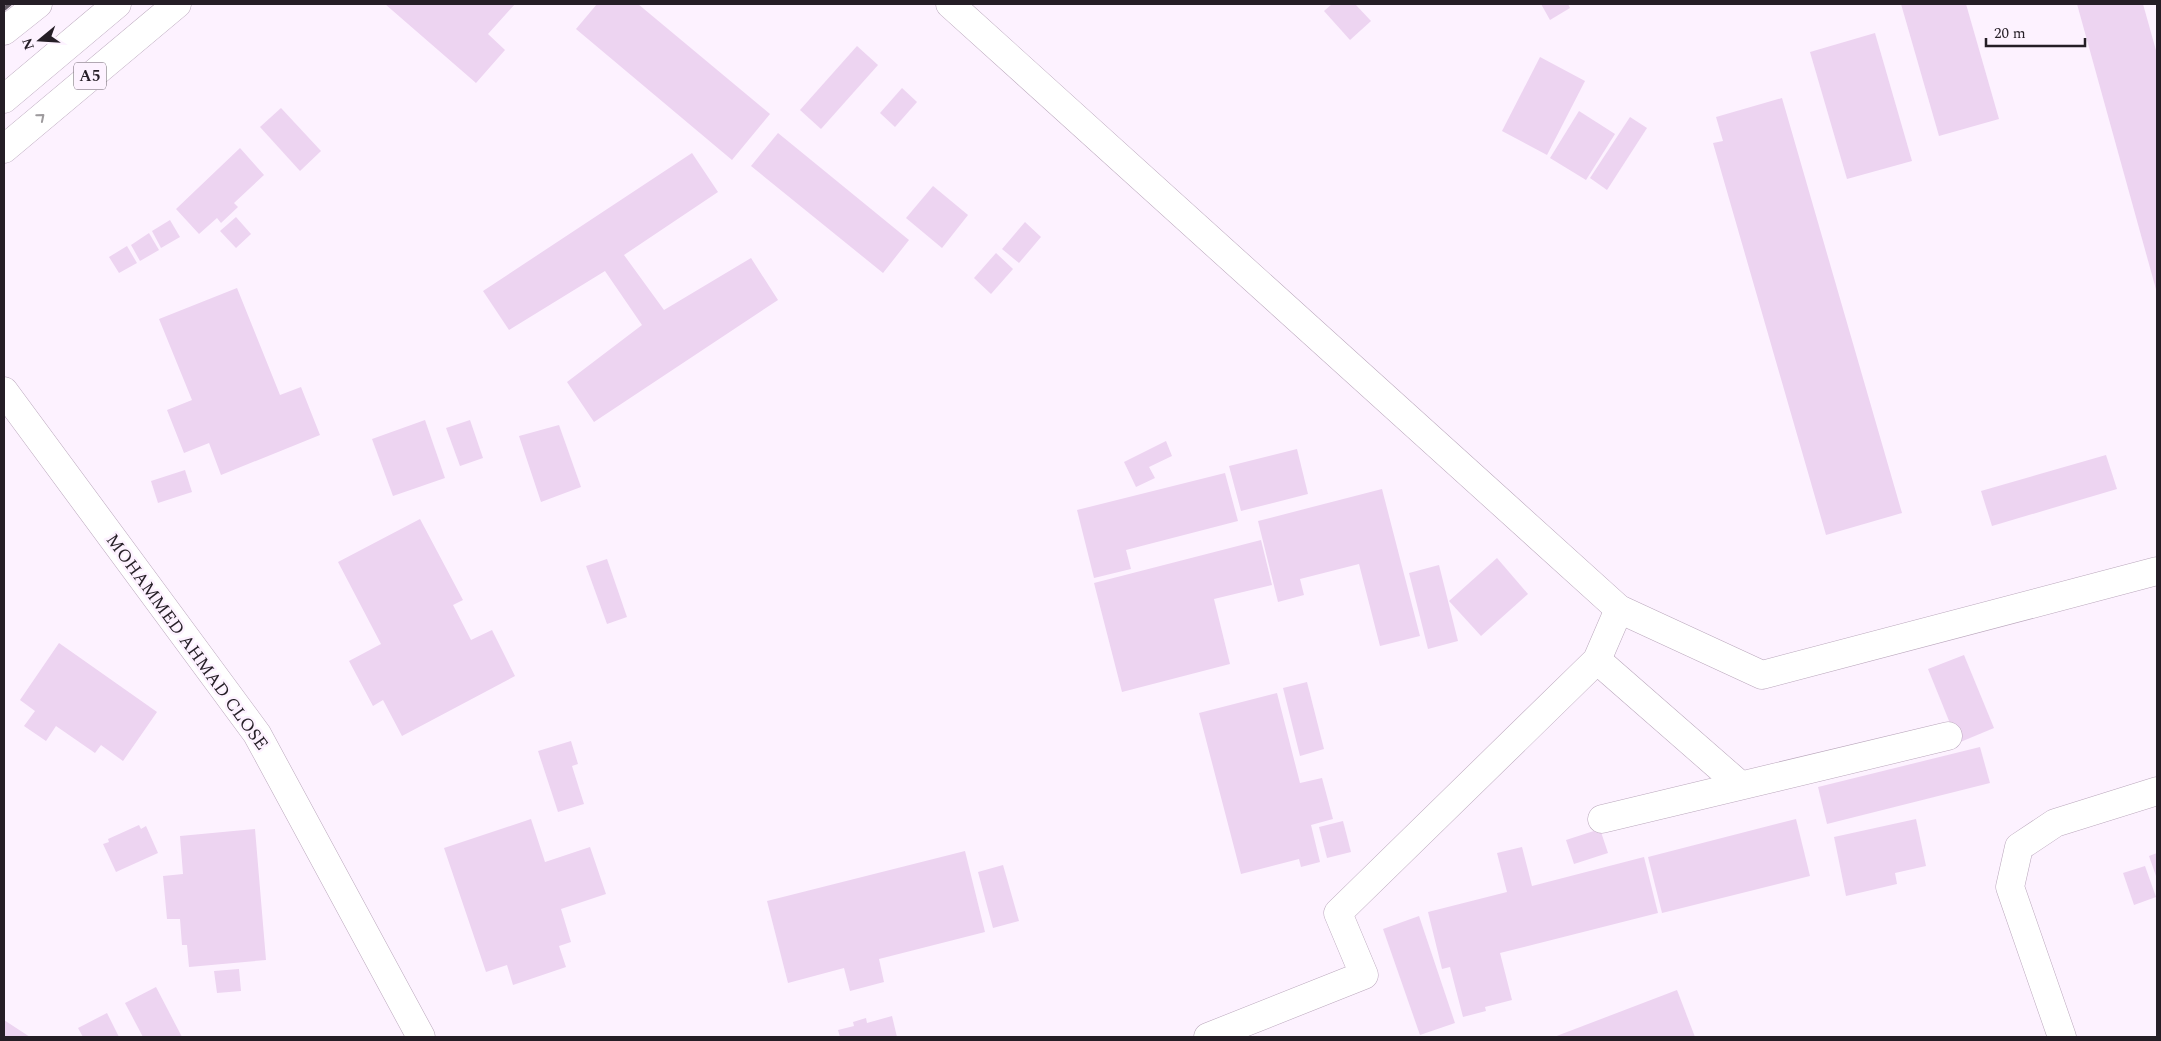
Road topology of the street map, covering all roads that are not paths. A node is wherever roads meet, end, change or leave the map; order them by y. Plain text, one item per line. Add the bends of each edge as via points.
1 (38, 4) edge
2 (117, 4) edge
3 (177, 4) edge
4 (950, 4) edge
5 (4, 31) edge
6 (4, 99) edge
7 (4, 148) edge
8 (4, 392) edge
9 (2157, 571) edge
10 (1619, 609) junction
11 (1597, 660) junction
12 (1948, 736) dead end
13 (1740, 785) junction
14 (2157, 791) edge
15 (1602, 819) dead end
16 (422, 1037) edge
17 (1208, 1037) edge
18 (2062, 1037) edge

1 - 5 main road
2 - 6 main road
7 -> 3 main road, A5
4 - 10 main road
8 - 16 main road, MOHAMMED AHMAD CLOSE via 257,734
9 - 10 main road via 1762,676
10 - 11 main road
11 - 13 main road
11 - 17 main road via 1338,913 1364,975
12 - 13 main road
13 - 15 main road
14 - 18 main road via 2054,823 2020,847 2010,888

